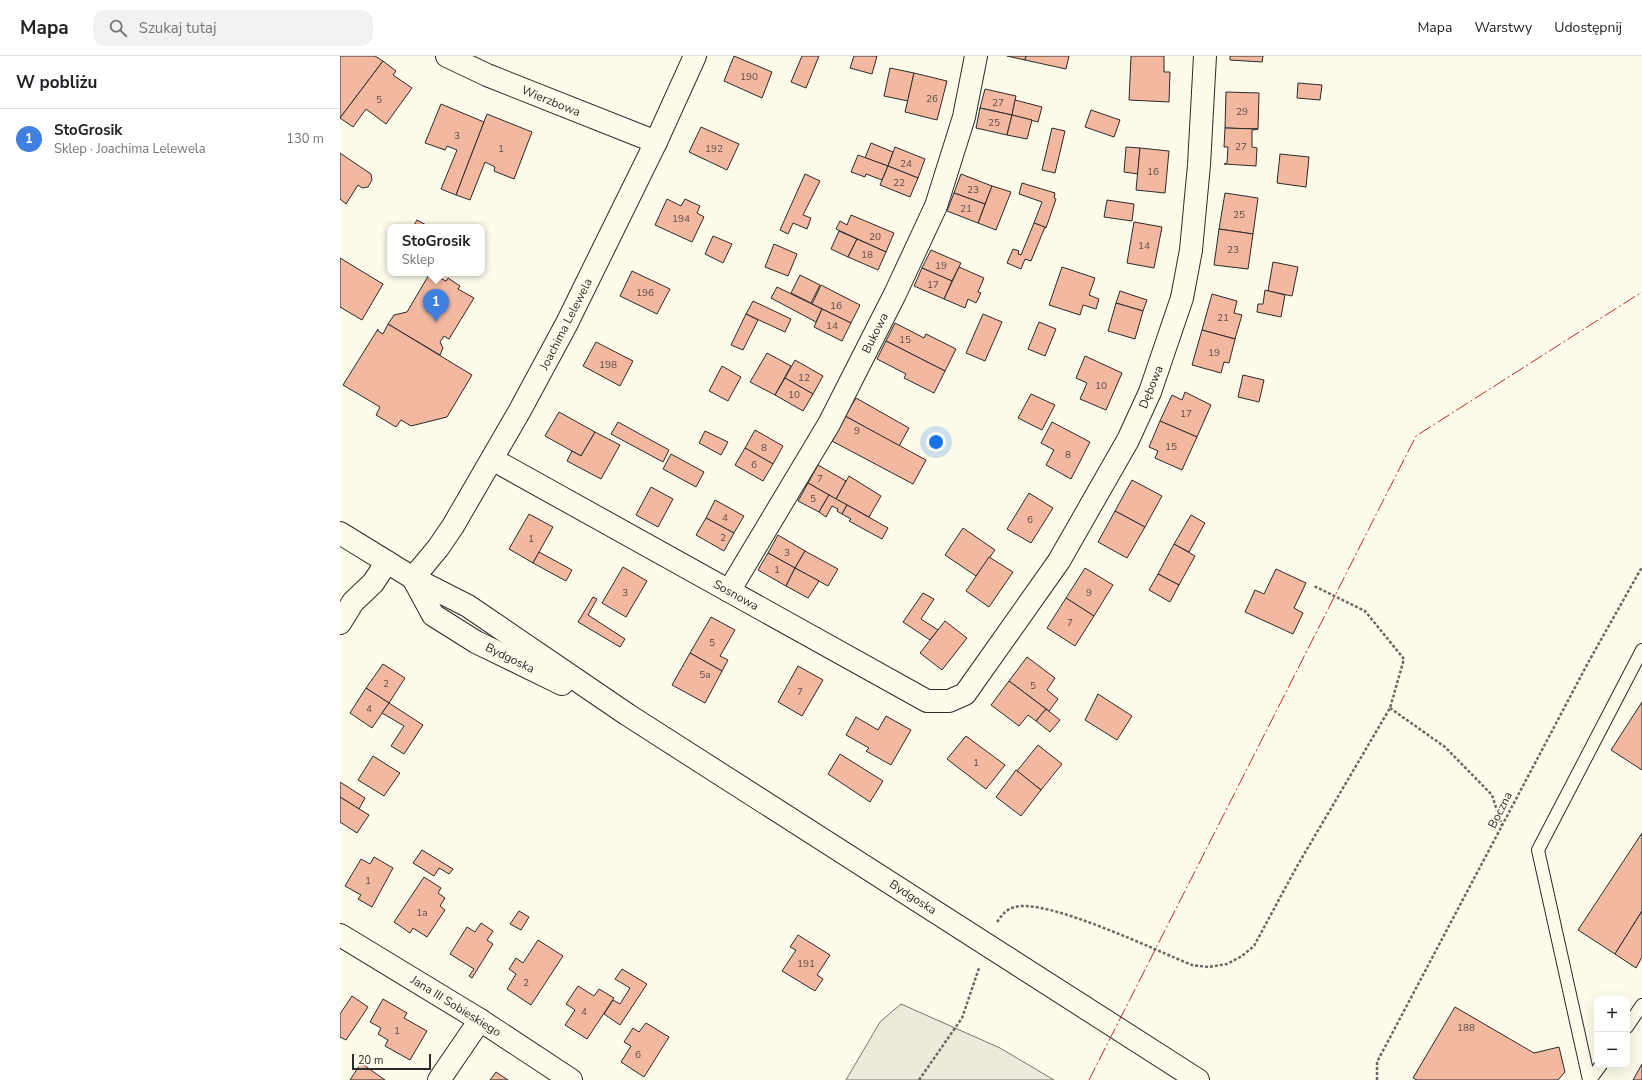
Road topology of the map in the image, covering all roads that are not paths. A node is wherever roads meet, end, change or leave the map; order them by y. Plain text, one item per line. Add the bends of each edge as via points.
1 (447, 56) edge
2 (695, 56) edge
3 (976, 56) edge
4 (1206, 56) edge
5 (656, 142) junction
6 (492, 459) junction
7 (340, 533) edge
8 (387, 562) junction
9 (413, 578) junction
10 (729, 591) junction
11 (340, 623) edge
12 (1642, 650) edge
13 (977, 677) joint
14 (340, 935) edge
15 (1642, 1005) edge
16 (480, 1020) junction
17 (1630, 1023) edge
18 (1599, 1068) edge
19 (439, 1080) edge
20 (571, 1080) edge
21 (1198, 1080) edge
22 (1589, 1080) edge

1 - 5 street, Wierzbowa via 487,75
2 - 5 street, Joachima Lelewela
3 - 10 street, Bukowa via 964,117 936,206 829,424
4 - 13 street, Dębowa via 1191,250 1182,298 1150,392 1094,502 1059,561
5 - 6 street, Joachima Lelewela via 566,325
6 - 9 street, Joachima Lelewela via 444,539
6 - 10 street, Sosnowa
7 - 8 street, Bydgoska
8 - 9 street, Bydgoska
8 - 11 street via 373,583 353,602
9 - 21 street, Bydgoska via 433,615 476,642 628,715
10 - 13 street, Sosnowa via 927,701 949,701 965,694
12 - 22 lane via 1538,850
14 - 16 street, Jana III Sobieskiego
15 - 17 lane
16 - 19 street
16 - 20 street, Jana III Sobieskiego
18 - 22 lane

